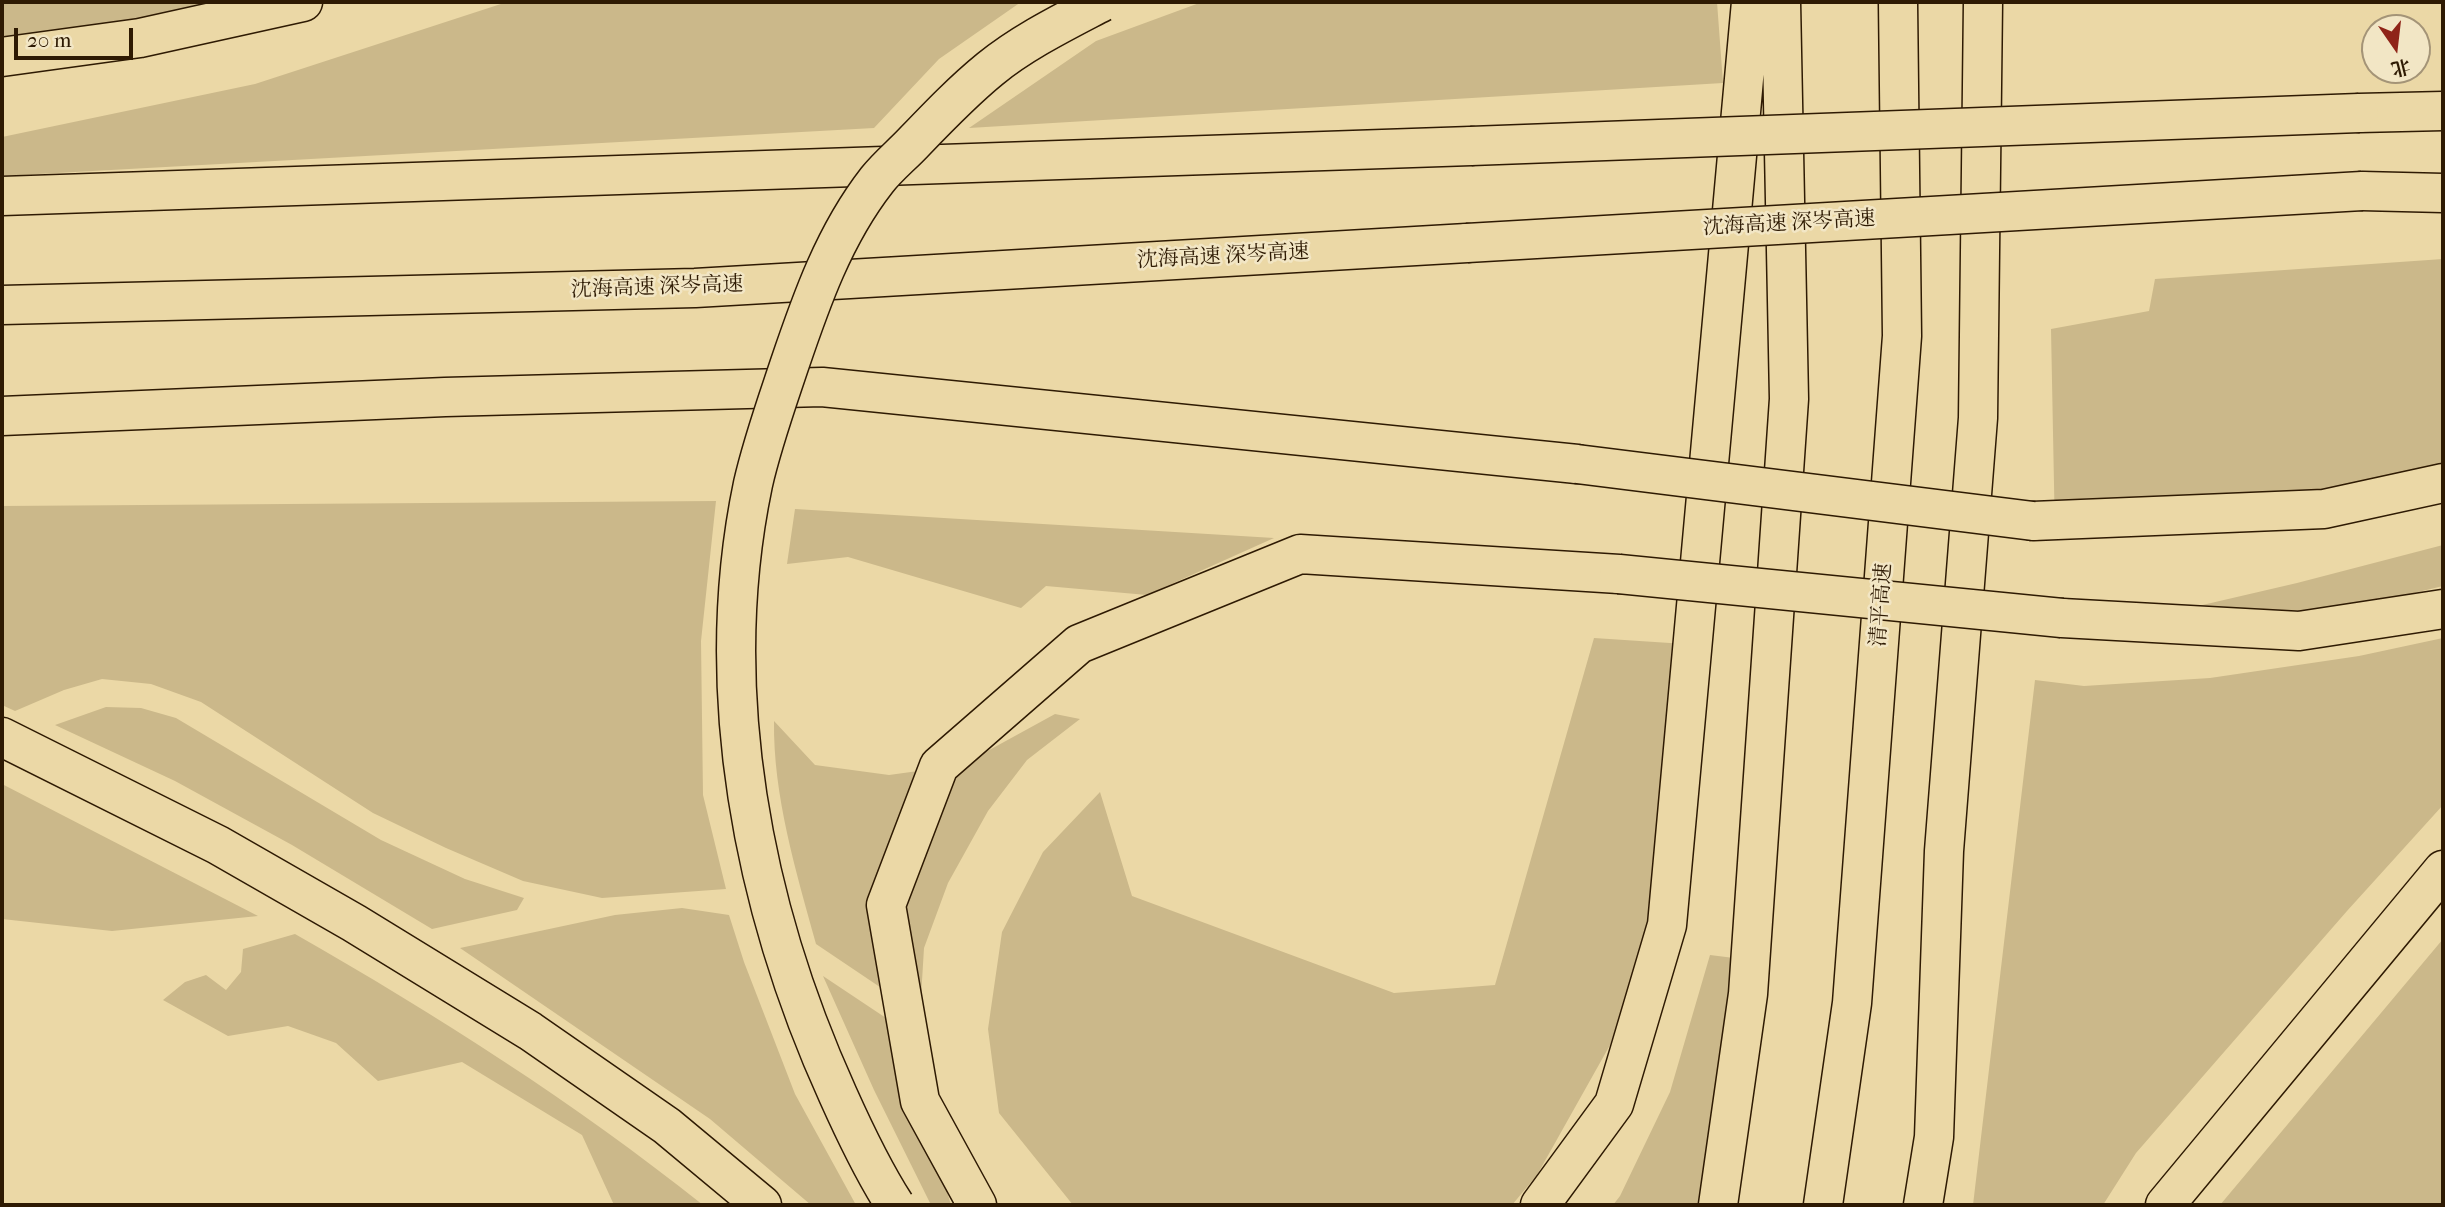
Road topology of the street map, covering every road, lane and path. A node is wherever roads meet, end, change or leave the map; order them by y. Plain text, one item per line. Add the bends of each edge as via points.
1 (243, 2) edge
2 (303, 2) edge
3 (1102, 2) edge
4 (1751, 2) edge
5 (1781, 2) edge
6 (1898, 2) edge
7 (1983, 2) edge
8 (140, 38) junction
9 (2, 57) edge
10 (2443, 111) edge
11 (2443, 193) edge
12 (2, 196) edge
13 (2, 305) edge
14 (2, 416) edge
15 (2443, 483) edge
16 (2443, 608) edge
17 (2, 737) edge
18 (2443, 870) edge
19 (762, 1205) edge
20 (895, 1205) edge
21 (976, 1205) edge
22 (1540, 1205) edge
23 (1718, 1205) edge
24 (1823, 1205) edge
25 (1923, 1205) edge
26 (2165, 1205) edge

1 - 8 highway
2 - 8 highway
3 - 20 highway, bridge via 991,68 877,181 833,248 805,319 753,484 737,640 747,796 781,949 815,1046
4 - 22 highway via 1667,925 1614,1104
5 - 23 highway via 1789,399 1748,994
6 - 24 highway, 清平高速 via 1902,336 1852,1003
7 - 25 highway via 1978,418 1944,851 1934,1137
8 - 9 highway
10 - 12 highway, bridge
11 - 13 highway, 沈海高速 深岑高速, bridge via 2362,191 695,288
14 - 15 highway, bridge via 821,387 1577,464 2033,522 2324,509
16 - 21 highway, bridge via 2299,631 2062,618 1619,574 1300,554 1079,644 939,766 886,905 920,1101
17 - 19 highway via 218,845 378,937 530,1031 633,1102
18 - 26 highway

